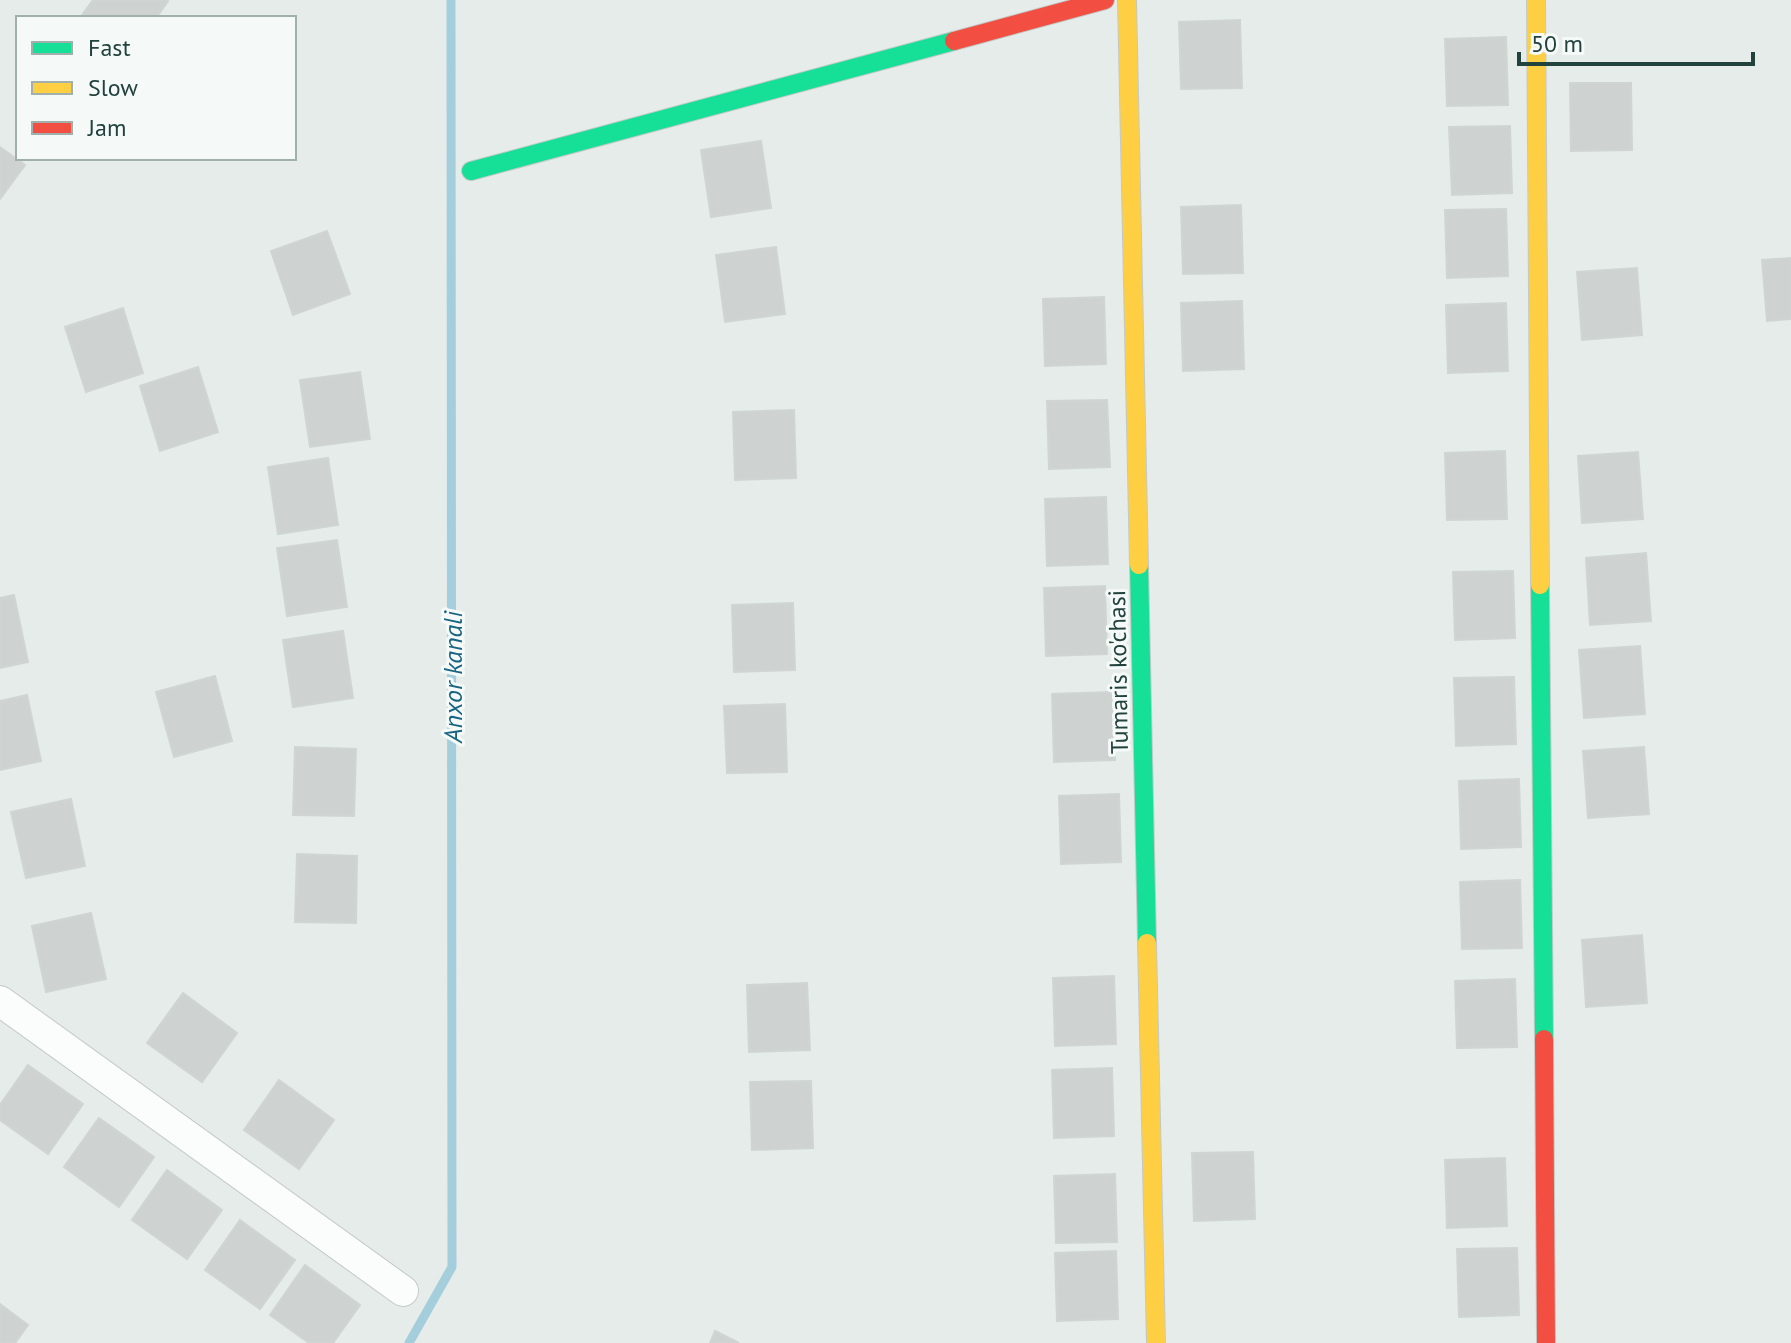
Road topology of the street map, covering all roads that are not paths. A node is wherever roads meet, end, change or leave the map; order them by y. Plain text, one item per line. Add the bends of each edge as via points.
1 (1105, 0) edge
2 (1127, 0) edge
3 (1536, 0) edge
4 (471, 171) dead end
5 (0, 1001) edge
6 (403, 1291) dead end
7 (1156, 1343) edge
8 (1546, 1343) edge

1 - 4 street
2 - 7 street, Tumaris ko'chasi
3 - 8 street
5 - 6 street

